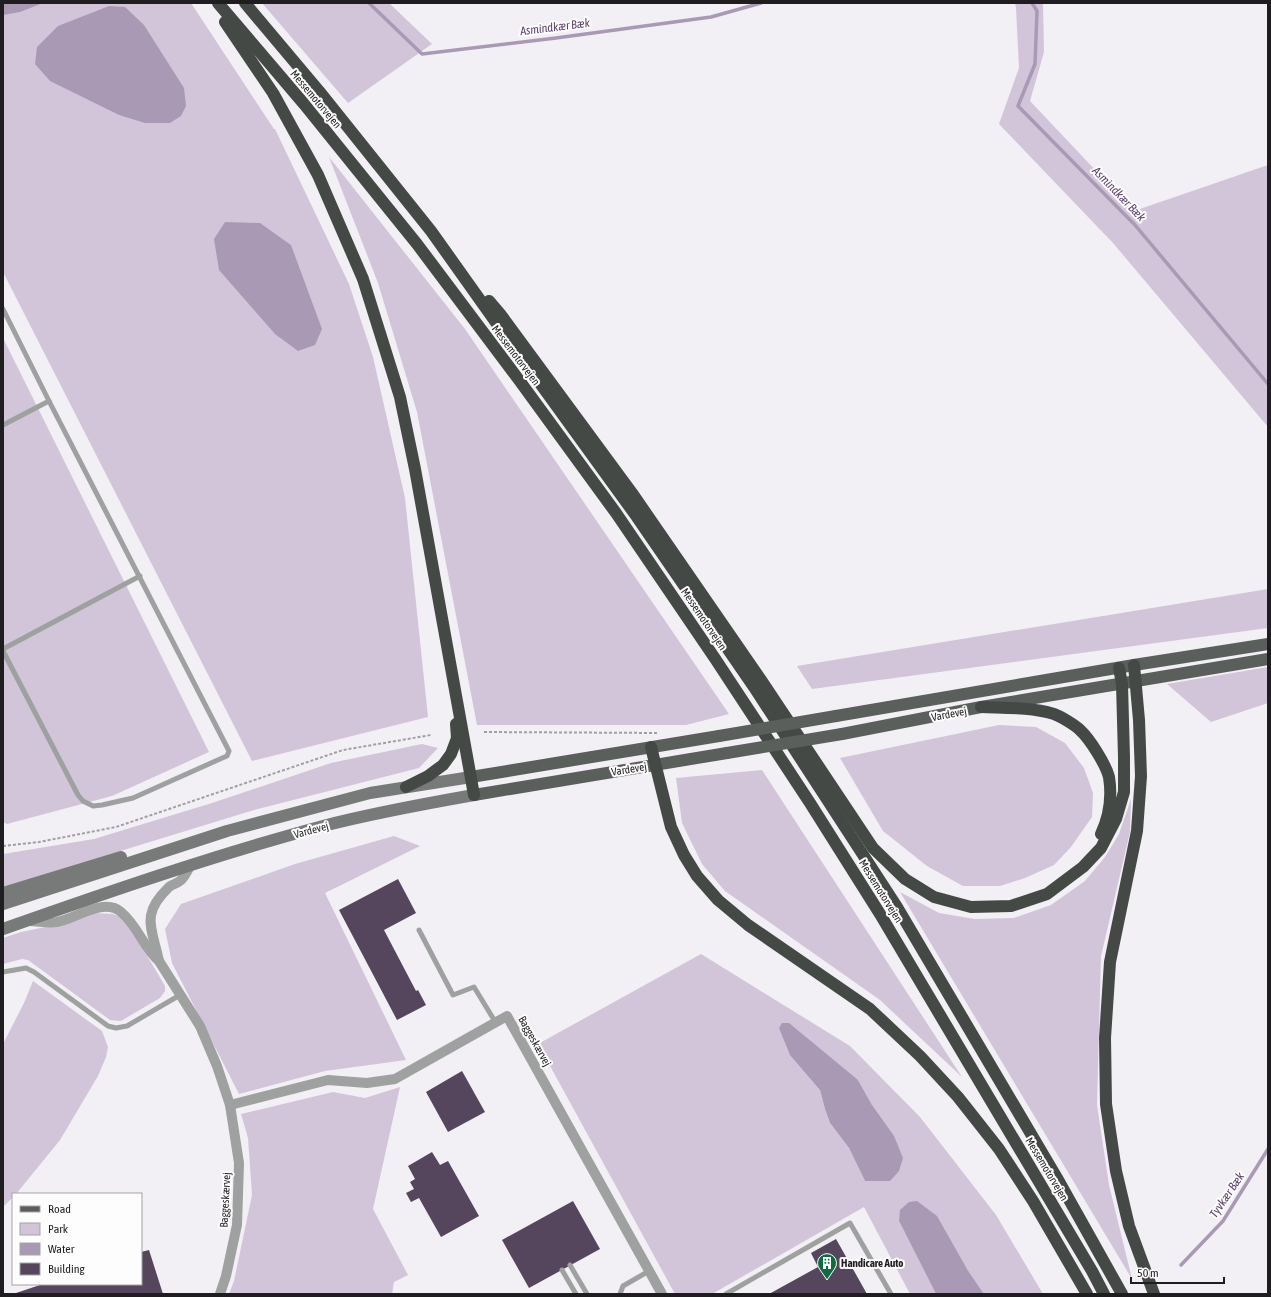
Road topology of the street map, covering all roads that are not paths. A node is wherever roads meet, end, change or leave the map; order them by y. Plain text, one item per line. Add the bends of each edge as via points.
1 (212, 3) edge
2 (218, 3) edge
3 (245, 3) edge
4 (431, 231) junction
5 (3, 309) edge
6 (49, 401) junction
7 (3, 425) edge
8 (140, 576) junction
9 (1268, 644) edge
10 (3, 650) edge
11 (1268, 658) edge
12 (1134, 665) junction
13 (1119, 668) junction
14 (1136, 682) junction
15 (1122, 684) junction
16 (454, 687) junction
17 (981, 708) junction
18 (651, 747) junction
19 (655, 765) junction
20 (471, 777) junction
21 (406, 787) junction
22 (474, 795) junction
23 (138, 861) junction
24 (190, 866) junction
25 (1083, 866) junction
26 (3, 894) edge
27 (3, 904) edge
28 (28, 920) junction
29 (3, 929) edge
30 (419, 930) dead end
31 (159, 961) junction
32 (3, 972) edge
33 (180, 995) junction
34 (496, 1023) junction
35 (230, 1105) junction
36 (570, 1265) dead end
37 (562, 1270) dead end
38 (649, 1271) junction
39 (220, 1294) edge
40 (576, 1294) edge
41 (587, 1294) edge
42 (620, 1294) edge
43 (662, 1294) edge
44 (726, 1294) edge
45 (891, 1294) edge
46 (1087, 1294) edge
47 (1104, 1294) edge
48 (1122, 1294) edge
49 (1154, 1294) edge

1 - 16 highway via 281,106 318,175 363,279 400,397
2 - 47 highway, Messemotorvejen via 304,104 416,244 616,513 810,802 880,914
3 - 4 highway, Messemotorvejen
4 - 25 highway via 501,315 632,493 873,848 904,879 934,897 971,907 1011,906 1047,894
4 - 48 highway, Messemotorvejen via 641,524 758,694 897,907 1057,1178
5 - 6 lane
6 - 7 lane
6 - 8 lane
8 - 10 lane
8 - 10 lane via 227,745 227,756 133,798 102,805 88,804 78,795
9 - 12 main road, Vardevej
11 - 14 main road, Vardevej
12 - 13 main road, Vardevej
12 - 14 highway
13 - 15 highway
13 - 18 main road, Vardevej, bridge
14 - 15 main road, Vardevej
14 - 49 highway via 1141,776 1137,831 1110,962 1105,1038 1106,1104 1116,1170 1129,1226
15 - 17 main road, Vardevej
15 - 25 highway via 1124,792 1116,819 1101,848
16 - 20 highway
16 - 21 highway via 456,738 451,754 443,765
17 - 19 main road, Vardevej, bridge
17 - 25 highway via 1028,708 1056,714 1080,730 1096,750 1108,776 1110,797 1106,824
18 - 19 highway
18 - 20 main road, Vardevej
19 - 22 main road, Vardevej
19 - 46 highway via 671,827 697,876 718,900 748,925 870,1009 920,1056 958,1097 999,1149 1034,1201
20 - 21 street, Vardevej
20 - 22 highway
21 - 23 street, Vardevej via 370,793 227,831
22 - 24 street, Vardevej via 323,826
23 - 26 street via 123,857
23 - 27 street, Vardevej
24 - 28 street, Vardevej
24 - 31 street, Baggeskærvej via 182,880 156,900 152,909 151,931
28 - 29 street, Vardevej
28 - 31 street, Baggeskærvej via 56,923 99,907 120,910 132,922 151,954
30 - 34 lane via 453,995 474,986
31 - 33 street, Baggeskærvej
32 - 33 lane via 26,968 108,1026 116,1028 127,1026
33 - 35 street, Baggeskærvej via 200,1026
34 - 35 street, Baggeskærvej via 395,1078 367,1083 328,1080
34 - 38 street, Baggeskærvej via 508,1016
35 - 39 street, Baggeskærvej via 239,1163 237,1225
36 - 41 lane
37 - 40 lane
38 - 42 lane via 622,1286
38 - 43 street, Baggeskærvej
44 - 45 lane via 850,1223

